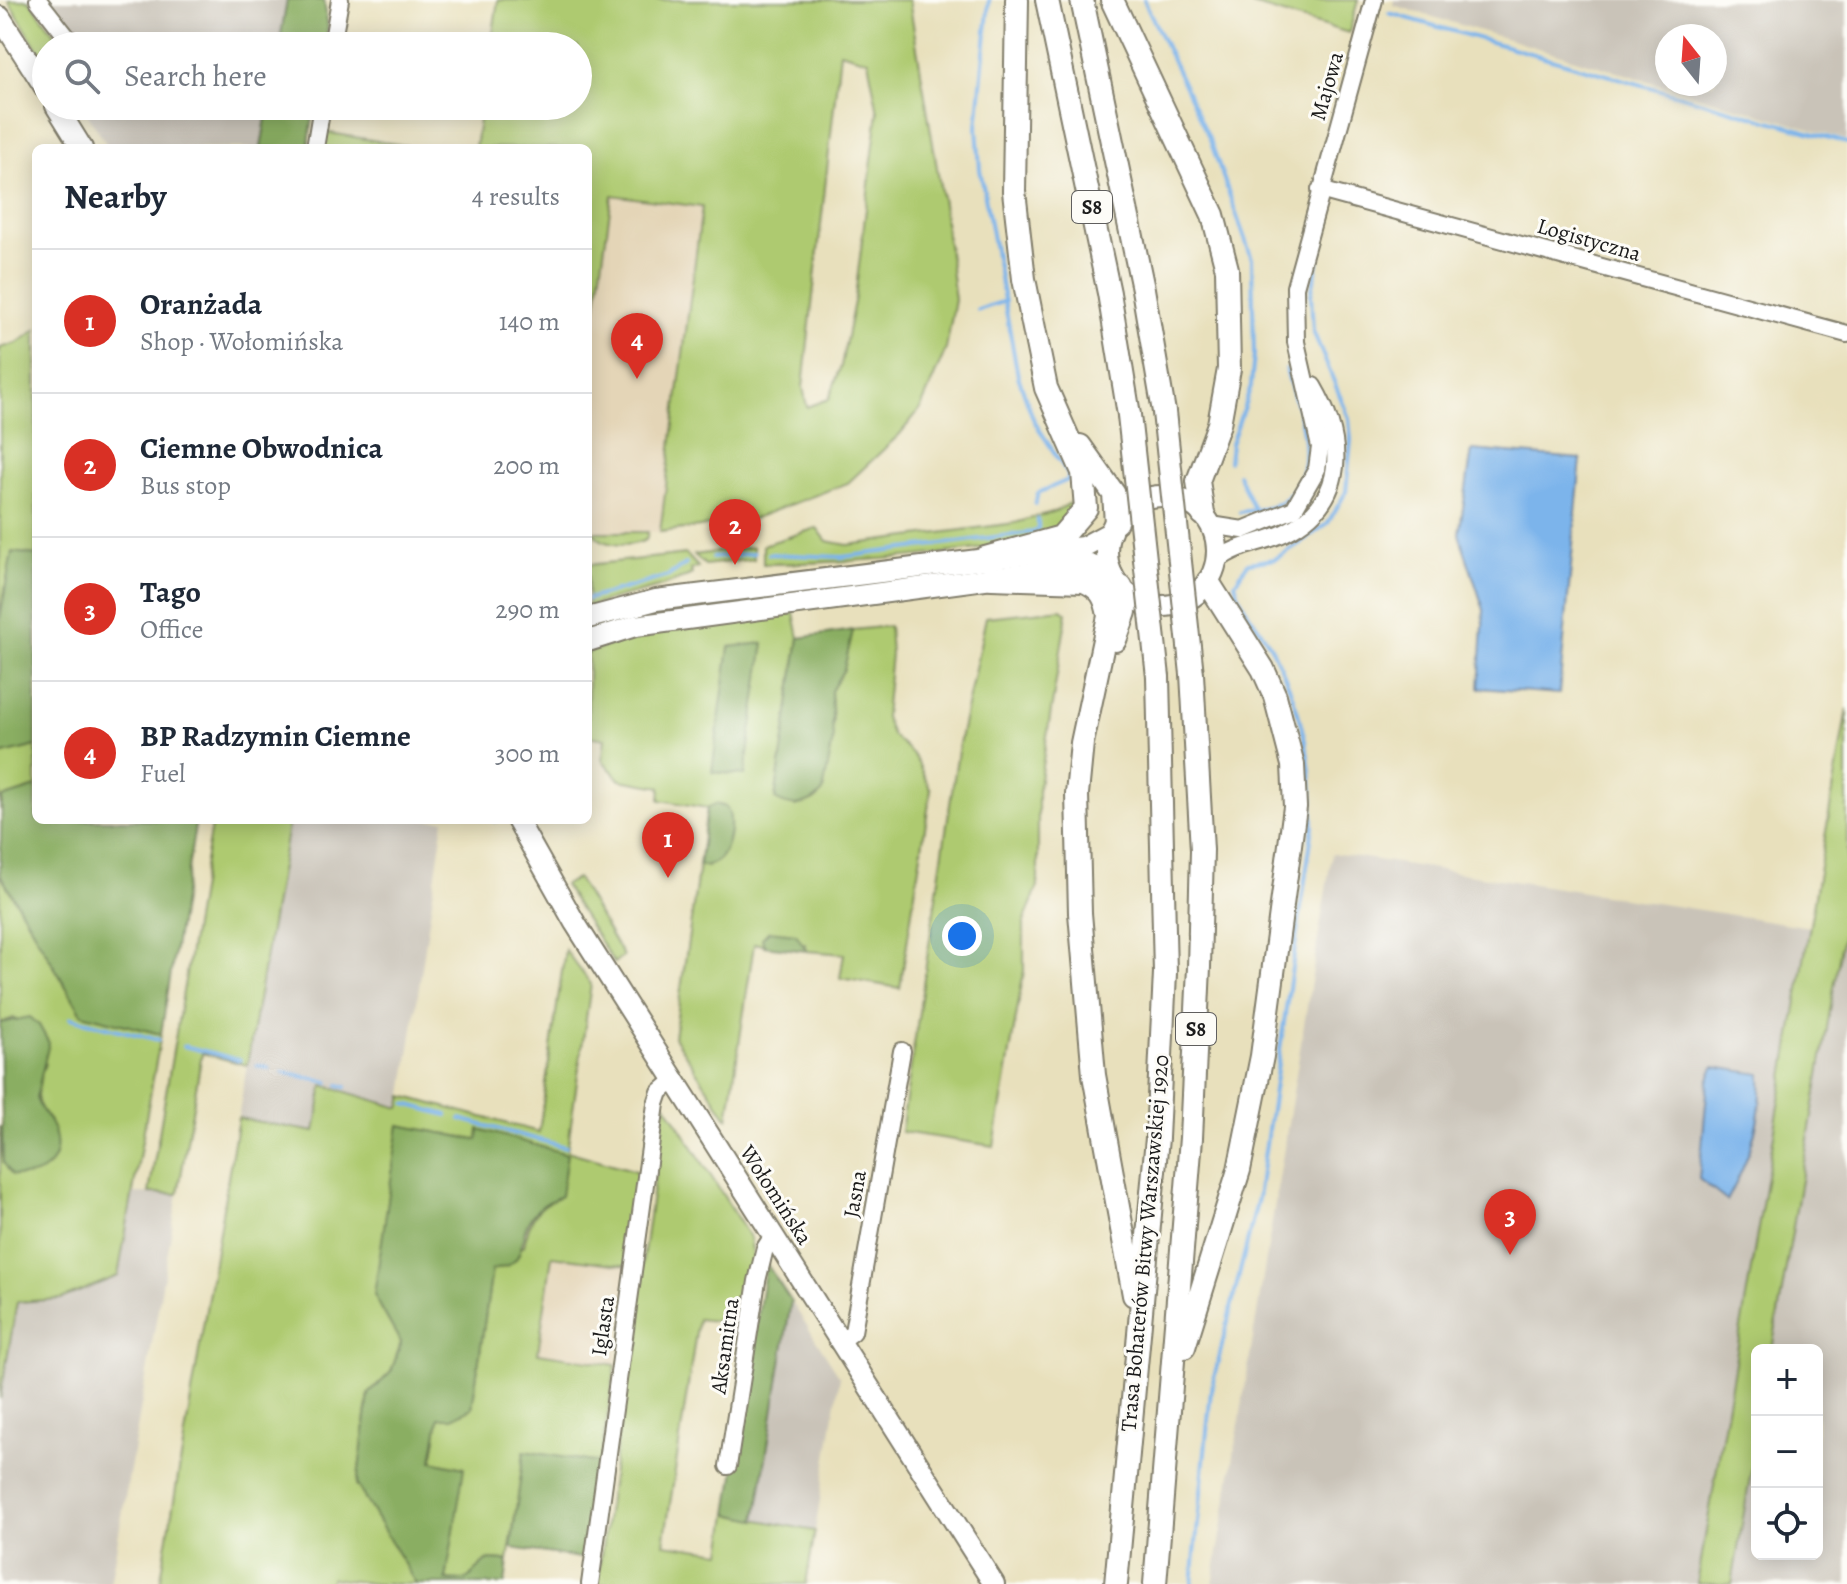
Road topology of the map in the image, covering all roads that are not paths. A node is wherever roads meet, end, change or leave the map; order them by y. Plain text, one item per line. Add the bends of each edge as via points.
1 (38, 0) edge
2 (340, 0) edge
3 (1017, 0) edge
4 (1047, 0) edge
5 (1082, 0) edge
6 (1112, 0) edge
7 (1374, 0) edge
8 (2, 15) edge
9 (63, 32) edge
10 (334, 32) edge
11 (32, 65) edge
12 (65, 120) edge
13 (320, 120) edge
14 (80, 144) edge
15 (316, 144) edge
16 (1320, 190) junction
17 (1847, 334) edge
18 (1306, 374) junction
19 (1060, 420) junction
20 (1207, 519) junction
21 (1114, 527) junction
22 (989, 568) junction
23 (1212, 572) junction
24 (1116, 580) junction
25 (592, 617) edge
26 (592, 640) edge
27 (1093, 684) junction
28 (521, 824) edge
29 (902, 1051) dead end
30 (674, 1080) junction
31 (774, 1234) junction
32 (1140, 1324) junction
33 (842, 1340) junction
34 (1173, 1383) junction
35 (728, 1466) dead end
36 (590, 1584) edge
37 (994, 1584) edge
38 (1116, 1584) edge
39 (1155, 1584) edge

1 - 9 street
2 - 10 street
3 - 19 highway via 1014,191 1032,334
4 - 32 highway, Trasa Bohaterów Bitwy Warszawskiej 1920 / S8, bridge via 1109,293 1129,415 1158,677 1165,973
5 - 34 highway, Trasa Bohaterów Bitwy Warszawskiej 1920 / S8, bridge via 1164,412 1192,674 1202,850 1191,1138
6 - 20 highway via 1213,215 1227,269 1229,369 1219,424 1198,481
7 - 16 street, Majowa
8 - 11 main road
12 - 14 main road
13 - 15 street
16 - 17 street, Logistyczna
16 - 18 street, Majowa via 1295,287 1296,342
18 - 20 street via 1320,447 1306,493 1294,509 1257,525 1227,530
18 - 23 street via 1330,416 1336,463 1332,482 1308,517 1265,541 1236,547
19 - 21 highway via 1114,494
19 - 22 highway via 1083,472 1086,508 1061,537
20 - 21 main road via 1164,496 1135,504
20 - 23 main road via 1217,542
21 - 22 main road via 1083,547
21 - 24 main road via 1108,546
22 - 24 main road via 1090,565
22 - 25 main road via 656,600
22 - 26 main road via 635,626
22 - 27 highway via 1096,585 1109,616
23 - 24 main road via 1187,601 1173,605 1145,603
23 - 34 highway via 1275,696 1293,765 1295,807 1264,1043 1239,1170
24 - 27 highway via 1125,612 1122,626
27 - 32 highway via 1077,794 1080,913 1094,1075
28 - 30 main road, Wołomińska via 555,890
29 - 33 street, Jasna via 853,1332
30 - 31 main road, Wołomińska
30 - 36 street, Iglasta via 656,1104
31 - 33 main road, Wołomińska
31 - 35 street, Aksamitna via 757,1281
32 - 38 highway, Trasa Bohaterów Bitwy Warszawskiej 1920 / S8
33 - 37 main road, Wołomińska
34 - 39 highway, Trasa Bohaterów Bitwy Warszawskiej 1920 / S8

